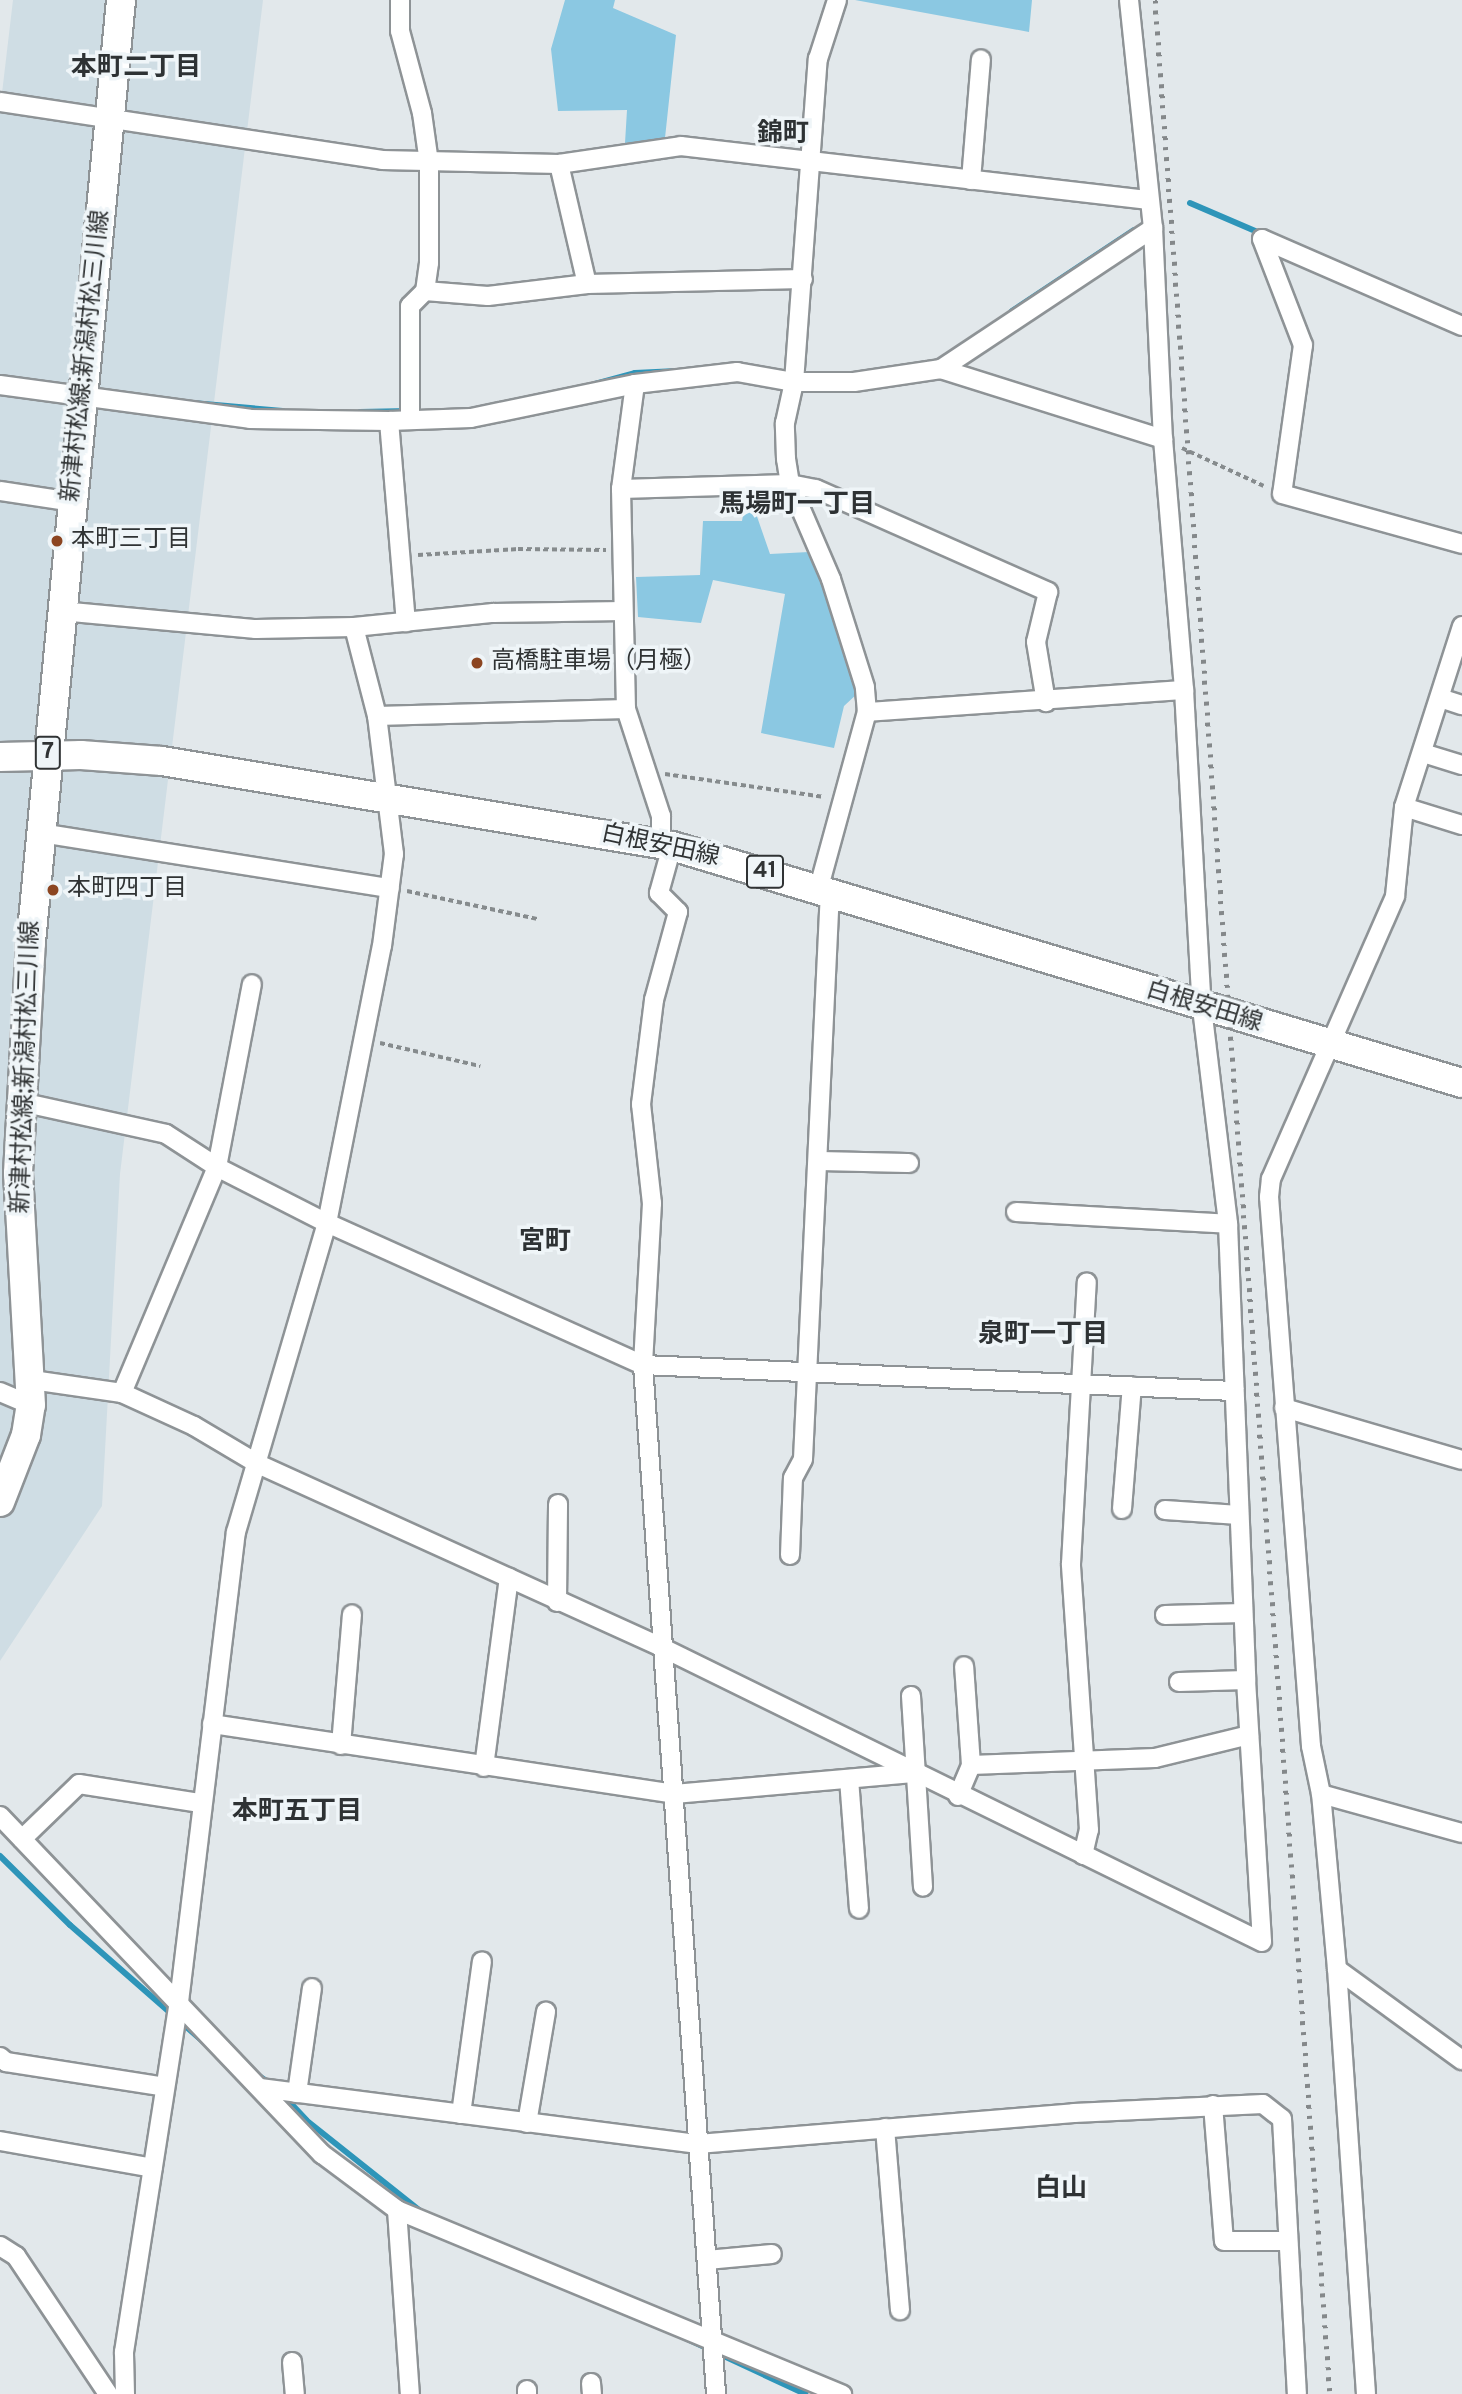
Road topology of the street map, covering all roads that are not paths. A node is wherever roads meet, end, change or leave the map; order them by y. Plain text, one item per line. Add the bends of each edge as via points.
1 (121, 0) edge
2 (400, 0) edge
3 (837, 0) edge
4 (1129, 0) edge
5 (981, 59) dead end
6 (0, 102) edge
7 (109, 122) junction
8 (808, 161) junction
9 (429, 163) junction
10 (559, 164) junction
11 (971, 180) junction
12 (1149, 200) junction
13 (1153, 228) junction
14 (803, 279) junction
15 (587, 284) junction
16 (425, 291) junction
17 (1462, 326) edge
18 (941, 369) junction
19 (794, 382) junction
20 (635, 384) junction
21 (0, 385) edge
22 (83, 395) junction
23 (410, 420) junction
24 (389, 421) junction
25 (1163, 439) junction
26 (790, 484) junction
27 (621, 489) junction
28 (0, 491) edge
29 (73, 502) junction
30 (1462, 544) edge
31 (61, 611) junction
32 (623, 611) junction
33 (406, 622) junction
34 (354, 626) junction
35 (1462, 626) edge
36 (1184, 690) junction
37 (1440, 698) junction
38 (1046, 702) junction
39 (1462, 705) edge
40 (626, 709) junction
41 (867, 712) junction
42 (377, 716) junction
43 (1423, 753) junction
44 (48, 755) junction
45 (0, 757) edge
46 (1462, 765) edge
47 (390, 799) junction
48 (1404, 807) junction
49 (1462, 825) edge
50 (41, 833) junction
51 (666, 845) junction
52 (390, 888) junction
53 (824, 889) junction
54 (252, 984) dead end
55 (1202, 1008) junction
56 (1332, 1044) junction
57 (1462, 1083) edge
58 (21, 1102) junction
59 (818, 1161) junction
60 (909, 1163) dead end
61 (216, 1167) junction
62 (1016, 1213) dead end
63 (327, 1223) junction
64 (1228, 1224) junction
65 (1087, 1282) dead end
66 (643, 1366) junction
67 (806, 1371) junction
68 (1082, 1384) junction
69 (1132, 1386) junction
70 (1234, 1391) junction
71 (0, 1392) edge
72 (31, 1393) junction
73 (122, 1393) junction
74 (1284, 1408) junction
75 (1462, 1460) edge
76 (258, 1464) junction
77 (0, 1502) edge
78 (558, 1504) dead end
79 (1122, 1510) dead end
80 (1165, 1510) dead end
81 (1239, 1514) junction
82 (790, 1555) dead end
83 (509, 1578) junction
84 (557, 1602) junction
85 (1243, 1613) junction
86 (352, 1614) dead end
87 (1165, 1615) dead end
88 (663, 1648) junction
89 (964, 1666) dead end
90 (1246, 1680) junction
91 (1179, 1682) dead end
92 (911, 1696) dead end
93 (212, 1724) junction
94 (1249, 1735) junction
95 (341, 1745) junction
96 (1084, 1758) junction
97 (971, 1765) junction
98 (484, 1767) junction
99 (914, 1773) junction
100 (849, 1779) junction
101 (674, 1794) junction
102 (1321, 1794) junction
103 (958, 1796) junction
104 (201, 1803) junction
105 (0, 1816) edge
106 (1462, 1833) edge
107 (22, 1839) junction
108 (1083, 1855) junction
109 (923, 1887) dead end
110 (859, 1909) dead end
111 (482, 1961) dead end
112 (1337, 1969) junction
113 (312, 1988) dead end
114 (178, 2002) junction
115 (546, 2012) dead end
116 (0, 2057) edge
117 (1462, 2060) edge
118 (165, 2087) junction
119 (260, 2088) junction
120 (297, 2093) junction
121 (1213, 2105) junction
122 (461, 2115) junction
123 (527, 2123) junction
124 (885, 2128) junction
125 (0, 2141) edge
126 (698, 2144) junction
127 (153, 2168) junction
128 (397, 2210) junction
129 (1288, 2241) junction
130 (0, 2246) edge
131 (772, 2254) dead end
132 (707, 2260) junction
133 (900, 2310) dead end
134 (712, 2337) junction
135 (292, 2362) dead end
136 (108, 2394) edge
137 (125, 2394) edge
138 (295, 2394) edge
139 (410, 2394) edge
140 (716, 2394) edge
141 (842, 2394) edge
142 (1297, 2394) edge
143 (1366, 2394) edge

1 - 7 main road, 新津村松線;新潟村松三川線 / 7
2 - 9 street via 400,31 422,113
3 - 8 street via 818,60
4 - 12 street
5 - 11 street
6 - 7 street
7 - 9 street
7 - 22 main road, 新津村松線;新潟村松三川線 / 7
8 - 10 street via 681,146
8 - 11 street
8 - 14 street
9 - 10 street
9 - 16 street
10 - 15 street
11 - 12 street
12 - 13 street
13 - 18 street
13 - 25 street
14 - 15 street
14 - 19 street
15 - 16 street via 488,296
16 - 23 street via 410,306
17 - 30 street via 1262,239 1303,345 1282,494
18 - 19 street via 854,382
18 - 25 street
19 - 20 street via 737,372
19 - 26 street via 785,424
20 - 23 street via 471,418
20 - 27 street
21 - 22 street
22 - 24 street via 250,419
22 - 29 main road, 新津村松線;新潟村松三川線 / 7
23 - 24 street
24 - 33 street
25 - 36 street
26 - 27 street
26 - 38 street via 816,489 1048,592 1036,642
26 - 41 street via 831,579 865,687
27 - 32 street
28 - 29 street
29 - 31 main road, 新津村松線;新潟村松三川線 / 7
31 - 34 street via 256,629
31 - 44 main road, 新津村松線;新潟村松三川線 / 7
32 - 33 street via 493,613
32 - 40 street
33 - 34 street
34 - 42 street
35 - 37 street
36 - 38 street
36 - 55 street
37 - 39 street
37 - 43 street
38 - 41 street
40 - 42 street
40 - 51 street via 662,817
41 - 53 street
42 - 47 street
43 - 46 street
43 - 48 street
44 - 45 main road, 白根安田線 / 41
44 - 47 main road, 白根安田線 / 41 via 162,761
44 - 50 main road, 新津村松線;新潟村松三川線 / 7
47 - 51 main road, 白根安田線 / 41
47 - 52 street via 394,854
48 - 49 street
48 - 56 street via 1395,896
50 - 52 street
50 - 58 main road, 新津村松線;新潟村松三川線 / 7
51 - 53 main road, 白根安田線 / 41
51 - 66 street via 659,893 677,912 654,1000 641,1104 652,1203
52 - 63 street
53 - 55 main road, 白根安田線 / 41
53 - 59 street
54 - 61 street
55 - 56 main road, 白根安田線 / 41
55 - 64 street
56 - 57 main road, 白根安田線 / 41
56 - 74 street via 1271,1179
58 - 61 street via 166,1134
58 - 72 main road, 新津村松線;新潟村松三川線 / 7 via 18,1173
59 - 60 street
59 - 67 street
61 - 63 street
61 - 73 street
62 - 64 street
63 - 66 street
63 - 76 street
64 - 70 street
65 - 68 street
66 - 67 street
66 - 88 street
67 - 68 street
67 - 82 street via 803,1459 793,1478
68 - 69 street
68 - 96 street via 1071,1564
69 - 70 street
69 - 79 street
70 - 81 street
71 - 72 street
72 - 73 street
72 - 77 main road, 新津村松線;新潟村松三川線 / 7 via 26,1435
73 - 76 street via 194,1426
74 - 75 street
74 - 102 street via 1311,1746
76 - 83 street
76 - 93 street via 236,1532
78 - 84 street
80 - 81 street
81 - 85 street
83 - 84 street
83 - 98 street
84 - 88 street
85 - 87 street
85 - 90 street
86 - 95 street
88 - 99 street
88 - 101 street
89 - 97 street
90 - 91 street
90 - 94 street
92 - 99 street
93 - 95 street
93 - 104 street
94 - 96 street via 1155,1758
94 - 108 street via 1262,1942
95 - 98 street
96 - 97 street
96 - 108 street via 1089,1830
97 - 103 street
98 - 101 street
99 - 100 street
99 - 103 street
99 - 109 street
100 - 101 street
100 - 110 street
101 - 126 street
102 - 106 street
102 - 112 street
103 - 108 street
104 - 107 street via 79,1784
104 - 114 street
105 - 107 street
107 - 114 street
111 - 122 street
112 - 117 street
112 - 143 street
113 - 120 street
114 - 118 street
114 - 119 street
115 - 123 street
116 - 118 street via 6,2062
118 - 127 street
119 - 120 street
119 - 128 street via 322,2154
120 - 122 street
121 - 124 street
121 - 129 street via 1263,2104 1282,2119
121 - 129 street via 1224,2241
122 - 123 street
123 - 126 street
124 - 126 street
124 - 133 street
125 - 127 street
126 - 132 street
127 - 137 street via 124,2352
128 - 134 street
128 - 139 street
129 - 142 street
130 - 136 street via 16,2256
131 - 132 street
132 - 134 street
134 - 140 street
134 - 141 street
135 - 138 street

